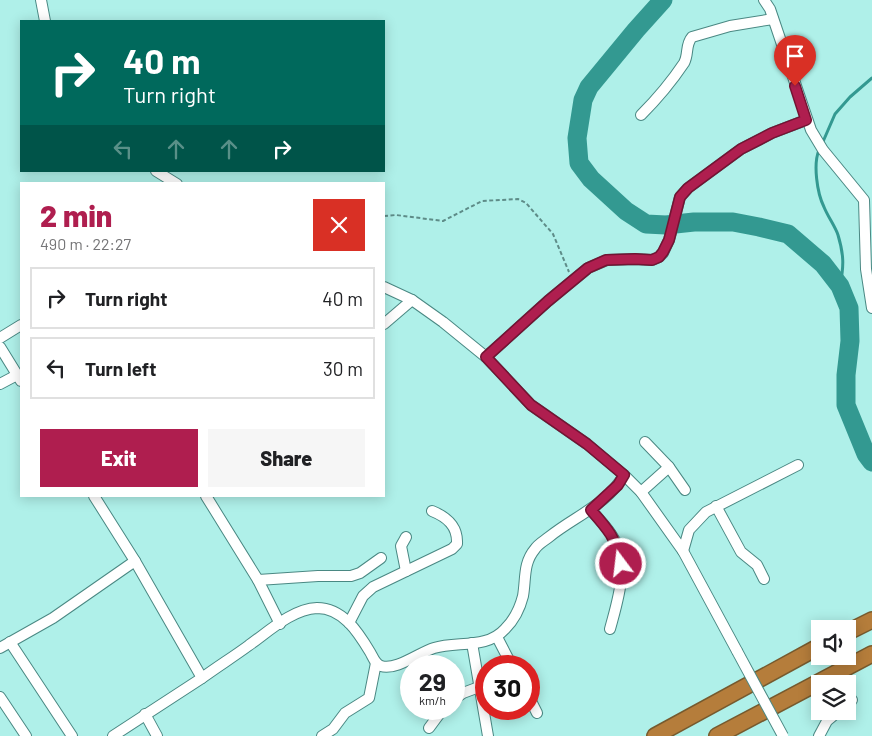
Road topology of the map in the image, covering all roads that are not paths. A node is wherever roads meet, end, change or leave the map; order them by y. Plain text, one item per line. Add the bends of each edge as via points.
1 (41, 0) edge
2 (764, 0) edge
3 (773, 19) junction
4 (45, 20) edge
5 (641, 114) dead end
6 (806, 120) junction
7 (158, 172) edge
8 (174, 182) edge
9 (868, 197) edge
10 (868, 237) edge
11 (385, 287) edge
12 (412, 300) junction
13 (872, 308) edge
14 (385, 323) edge
15 (20, 326) edge
16 (0, 338) edge
17 (0, 347) edge
18 (486, 357) junction
19 (19, 378) edge
20 (0, 384) edge
21 (645, 442) dead end
22 (798, 465) dead end
23 (669, 467) junction
24 (624, 475) junction
25 (685, 490) dead end
26 (641, 492) junction
27 (95, 497) edge
28 (207, 497) edge
29 (716, 506) junction
30 (591, 510) junction
31 (432, 511) dead end
32 (406, 537) dead end
33 (683, 552) junction
34 (381, 558) dead end
35 (134, 562) junction
36 (406, 571) junction
37 (764, 579) dead end
38 (258, 580) junction
39 (872, 620) edge
40 (349, 623) junction
41 (280, 624) junction
42 (856, 628) edge
43 (610, 629) dead end
44 (496, 637) junction
45 (10, 642) junction
46 (472, 643) junction
47 (0, 648) edge
48 (811, 651) edge
49 (872, 654) edge
50 (506, 655) edge
51 (475, 660) edge
52 (376, 663) junction
53 (202, 678) junction
54 (0, 697) edge
55 (145, 714) junction
56 (435, 720) edge
57 (485, 720) edge
58 (828, 720) edge
59 (429, 728) dead end
60 (115, 735) edge
61 (26, 736) edge
62 (72, 736) edge
63 (157, 736) edge
64 (322, 736) edge
65 (488, 736) edge
66 (654, 736) edge
67 (717, 736) edge
68 (783, 736) edge
69 (819, 736) edge

1 - 4 street
2 - 3 street
3 - 5 street via 692,37 682,65
3 - 6 street
6 - 9 street via 823,150
6 - 18 street via 741,149 697,181 680,197 669,240 655,260 606,260 588,268
7 - 8 street
9 - 10 street
10 - 13 street via 866,269
11 - 12 street
12 - 14 street
12 - 18 street
15 - 16 street
17 - 19 street
18 - 24 street via 531,405 587,444
19 - 20 street
21 - 23 street
22 - 29 street
23 - 25 street
23 - 26 street
24 - 26 street
24 - 30 street
26 - 33 street
27 - 35 street
28 - 38 street
29 - 33 street via 691,528
29 - 37 street via 741,552 757,565
30 - 43 street via 612,535 619,551 622,582
30 - 44 street via 535,548 525,570 523,594 516,613
31 - 36 street via 446,517 453,526 457,544
32 - 36 street via 401,546
33 - 68 street, bridge
34 - 38 street via 351,576
35 - 45 street via 53,618
35 - 53 street
36 - 40 street via 373,587 363,596
38 - 41 street
39 - 42 highway
40 - 41 street via 338,613 316,608 298,612
40 - 52 street via 360,634
41 - 53 street
44 - 46 street
44 - 50 street
45 - 47 street
45 - 62 street
46 - 51 street
46 - 52 street via 433,648 387,667
48 - 66 highway
49 - 67 highway
52 - 64 street via 369,698 345,713 333,729
53 - 55 street
54 - 61 street
55 - 60 street
55 - 63 street
56 - 59 street
57 - 65 street
58 - 69 street

